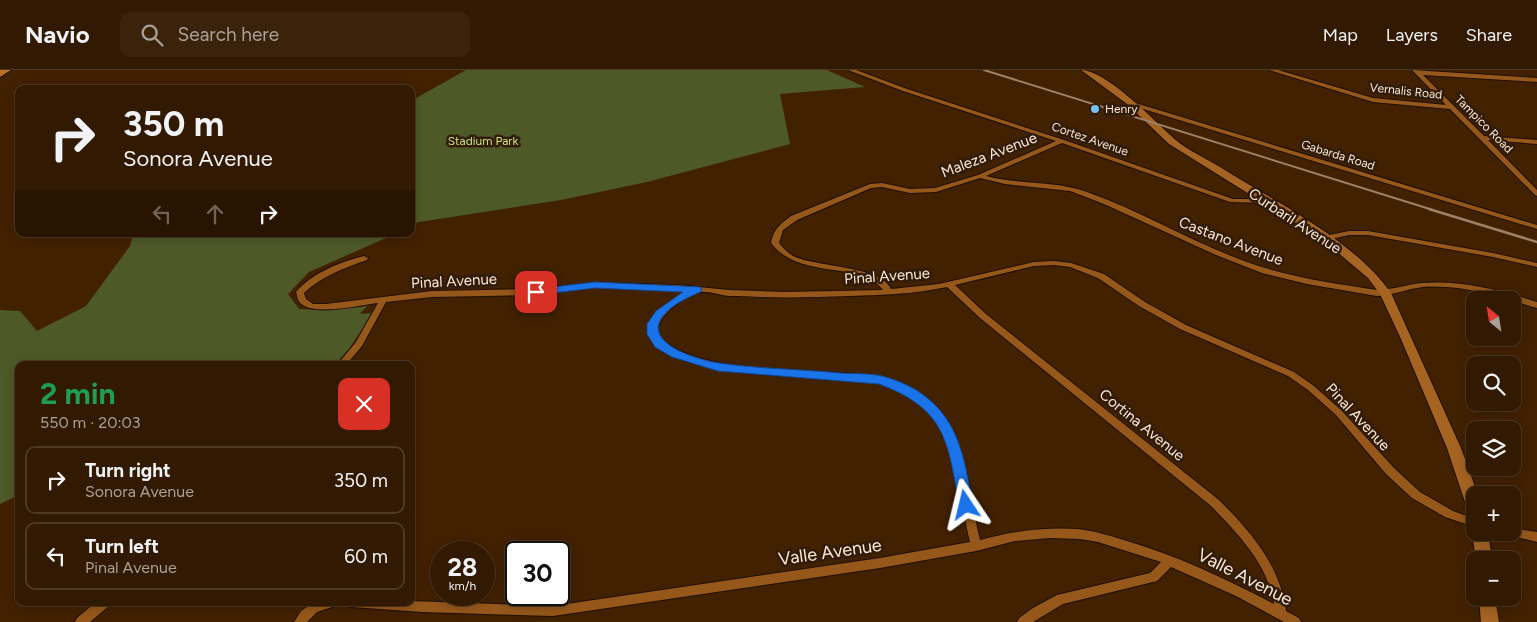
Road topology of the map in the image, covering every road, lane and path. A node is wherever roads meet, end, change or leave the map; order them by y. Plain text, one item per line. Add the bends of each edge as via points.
1 (7, 70) edge
2 (851, 70) edge
3 (1085, 70) edge
4 (1272, 70) edge
5 (1416, 72) edge
6 (0, 74) edge
7 (1537, 80) edge
8 (1132, 104) junction
9 (1452, 107) junction
10 (1482, 138) junction
11 (1062, 141) junction
12 (1537, 142) edge
13 (980, 176) junction
14 (1537, 194) edge
15 (1266, 201) junction
16 (1537, 227) edge
17 (1327, 238) junction
18 (364, 258) dead end
19 (1537, 266) edge
20 (949, 284) junction
21 (697, 290) junction
22 (888, 292) junction
23 (1385, 293) junction
24 (383, 301) junction
25 (1537, 304) edge
26 (344, 361) edge
27 (1467, 486) edge
28 (1466, 520) edge
29 (1521, 534) edge
30 (1537, 537) edge
31 (976, 546) junction
32 (1170, 560) junction
33 (100, 606) edge
34 (319, 606) edge
35 (408, 606) edge
36 (1488, 606) edge
37 (1282, 615) junction
38 (81, 622) edge
39 (300, 622) edge
40 (1023, 622) edge
41 (1295, 622) edge
42 (1490, 622) edge

1 - 6 main road
2 - 11 street, Cortez Avenue
3 - 8 street, Curbaril Avenue
4 - 9 street, Vernalis Road via 1373,100
5 - 7 street
5 - 9 street, Tampico Road
8 - 15 street, Curbaril Avenue via 1172,142
8 - 16 street, Gabarda Road
9 - 10 street, Tampico Road
10 - 12 street
10 - 14 street, Tampico Road
11 - 13 street, Maleza Avenue
11 - 15 street, Cortez Avenue via 1232,201
13 - 22 street, Maleza Avenue via 927,191 882,185 864,187 794,218 777,233 775,243 784,254 809,263 866,275 887,287
13 - 23 street, Castano Avenue via 998,181 1068,188 1265,271
15 - 17 street, Curbaril Avenue
17 - 19 street via 1368,233
17 - 23 street, Curbaril Avenue via 1365,270
18 - 24 street, Pinal Avenue via 323,274 300,295 306,304 319,307
20 - 22 street, Pinal Avenue
20 - 28 street, Pinal Avenue via 1046,263 1071,265 1094,273 1183,327 1291,374 1339,413 1390,471 1416,495
20 - 37 street, Cortina Avenue via 983,316 1214,503 1256,547 1269,567 1278,589
21 - 22 street, Pinal Avenue via 785,295
21 - 24 street, Pinal Avenue via 595,285 536,292 432,294
21 - 31 street via 679,298 660,313 653,324 653,334 659,344 676,354 718,367 880,380 922,399 941,421 956,450
23 - 25 street, Castano Avenue via 1417,286 1456,285
23 - 27 street, Curbaril Avenue via 1454,448
24 - 26 street via 369,329
29 - 30 street
31 - 32 street, Valle Avenue via 1031,534 1080,534 1114,541
31 - 35 street, Valle Avenue via 554,611
32 - 37 street, Valle Avenue
32 - 40 street via 1153,576 1061,599
33 - 38 street
34 - 39 street
36 - 42 street
37 - 41 street, Valle Avenue

